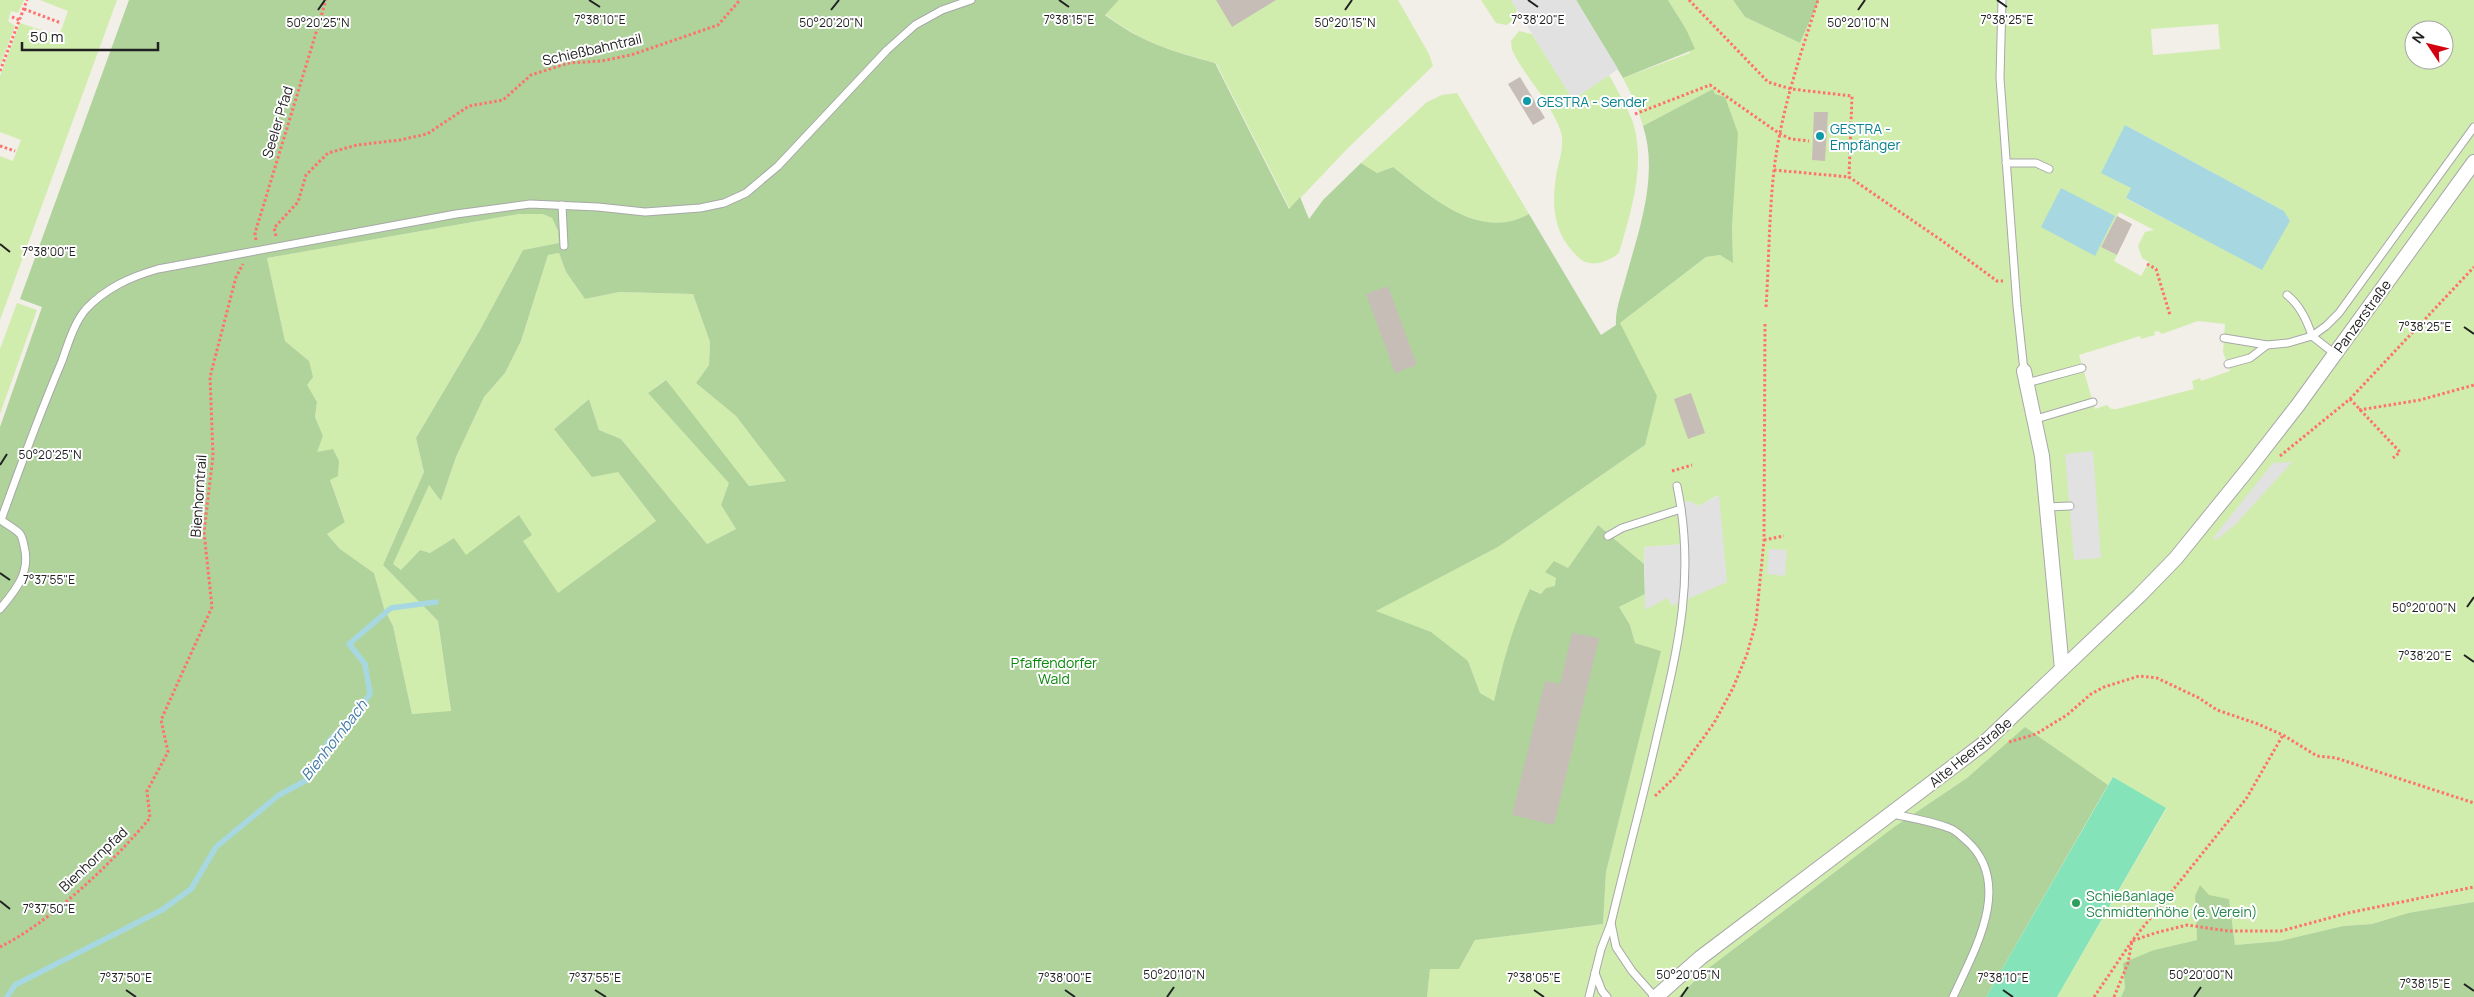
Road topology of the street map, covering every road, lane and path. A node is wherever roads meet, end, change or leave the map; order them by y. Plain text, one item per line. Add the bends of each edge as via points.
1 (27, 0) edge
2 (326, 0) edge
3 (740, 0) edge
4 (971, 0) edge
5 (1690, 0) edge
6 (1818, 0) edge
7 (2002, 0) edge
8 (24, 9) junction
9 (12, 17) dead end
10 (19, 20) junction
11 (61, 23) dead end
12 (0, 71) edge
13 (1790, 90) junction
14 (1635, 114) dead end
15 (2474, 127) edge
16 (1780, 134) junction
17 (1809, 140) dead end
18 (0, 146) edge
19 (15, 151) dead end
20 (2474, 162) edge
21 (2006, 163) junction
22 (2049, 169) dead end
23 (1774, 170) junction
24 (1849, 177) junction
25 (562, 204) junction
26 (564, 246) dead end
27 (278, 247) junction
28 (258, 251) junction
29 (239, 254) junction
30 (2148, 264) dead end
31 (2474, 267) edge
32 (2016, 281) junction
33 (2287, 294) dead end
34 (1766, 307) dead end
35 (2170, 315) dead end
36 (1765, 322) dead end
37 (2312, 336) junction
38 (2224, 338) dead end
39 (2267, 345) junction
40 (2335, 354) junction
41 (2228, 364) dead end
42 (2082, 368) dead end
43 (2026, 377) junction
44 (2474, 384) edge
45 (2350, 398) junction
46 (2093, 402) dead end
47 (2359, 410) junction
48 (2036, 419) junction
49 (2393, 458) dead end
50 (1692, 466) dead end
51 (2249, 468) junction
52 (1672, 471) dead end
53 (1677, 486) dead end
54 (2070, 506) dead end
55 (2046, 507) junction
56 (1681, 509) junction
57 (0, 521) edge
58 (1608, 536) dead end
59 (1784, 536) dead end
60 (1764, 540) junction
61 (1762, 560) junction
62 (1768, 561) dead end
63 (0, 609) edge
64 (2062, 669) junction
65 (2283, 735) junction
66 (1983, 744) junction
67 (2474, 804) edge
68 (1641, 806) junction
69 (1893, 814) junction
70 (150, 818) joint
71 (2474, 887) edge
72 (1611, 923) junction
73 (2132, 941) junction
74 (0, 947) edge
75 (1595, 973) junction
76 (1589, 997) edge
77 (1607, 997) edge
78 (1656, 997) edge
79 (1953, 997) edge
80 (2094, 997) edge
81 (2114, 997) edge

1 - 8 path
2 - 28 path, Seeler Pfad via 255,233
3 - 27 path, Schießbahntrail via 718,25 631,55 569,63 531,75 503,100 469,106 427,134 328,153 306,175 298,202 274,228
4 - 25 lane via 942,10 915,25 887,50 778,166 736,199 700,208 645,212
5 - 13 path via 1768,82
6 - 13 path
7 - 21 lane via 2000,78
8 - 10 path
8 - 11 path
9 - 10 path
10 - 12 path
13 - 16 path
13 - 24 path via 1852,96
14 - 16 path via 1710,85
15 - 37 lane via 2339,313
16 - 17 path via 1791,139
16 - 23 path
18 - 19 path
20 - 40 street, Panzerstraße
21 - 22 lane via 2036,163
21 - 32 lane
23 - 24 path
23 - 34 path
24 - 32 path via 1997,281
25 - 26 lane
25 - 27 lane via 530,204 456,214
27 - 28 lane
28 - 29 lane
29 - 57 lane via 136,276 106,292 85,310 33,429
29 - 70 path, Bienhorntrail via 244,266 236,277 210,377 213,456 204,532 212,607 161,720 168,752 147,791
30 - 35 path via 2156,268
31 - 45 path
32 - 43 lane
33 - 37 lane via 2296,302
36 - 60 path
37 - 39 lane
37 - 40 lane
38 - 39 lane
39 - 41 lane via 2250,358
40 - 51 street, Panzerstraße
42 - 43 lane
43 - 48 street
44 - 47 path via 2420,400
45 - 47 path
45 - 51 path via 2279,456
46 - 48 lane
47 - 49 path via 2400,452
48 - 55 street
50 - 52 path
51 - 64 street, Alte Heerstraße via 2176,558
53 - 56 lane
54 - 55 lane
55 - 64 street
56 - 58 lane via 1622,528
56 - 68 lane via 1686,551 1685,600 1675,661
57 - 63 lane via 20,534 27,555 26,570 20,584
59 - 60 path
60 - 61 path
61 - 62 path
61 - 68 path via 1756,622 1733,688 1714,723 1675,777
64 - 66 street, Alte Heerstraße
65 - 66 path via 2217,710 2157,678 2139,676 2091,694 2067,716 2036,734 1990,747
65 - 67 path via 2318,756 2336,758
65 - 73 path via 2246,799
66 - 69 street, Alte Heerstraße
68 - 72 lane
69 - 78 street, Alte Heerstraße via 1814,870
69 - 79 lane via 1950,828 1984,861 1988,877 1987,913
70 - 74 path, Bienhornpfad via 125,847 36,926
71 - 73 path via 2348,913 2282,931 2228,931 2187,926
72 - 75 lane
72 - 78 lane via 1616,948
73 - 80 path
73 - 81 path via 2128,962
75 - 76 lane
75 - 77 lane

